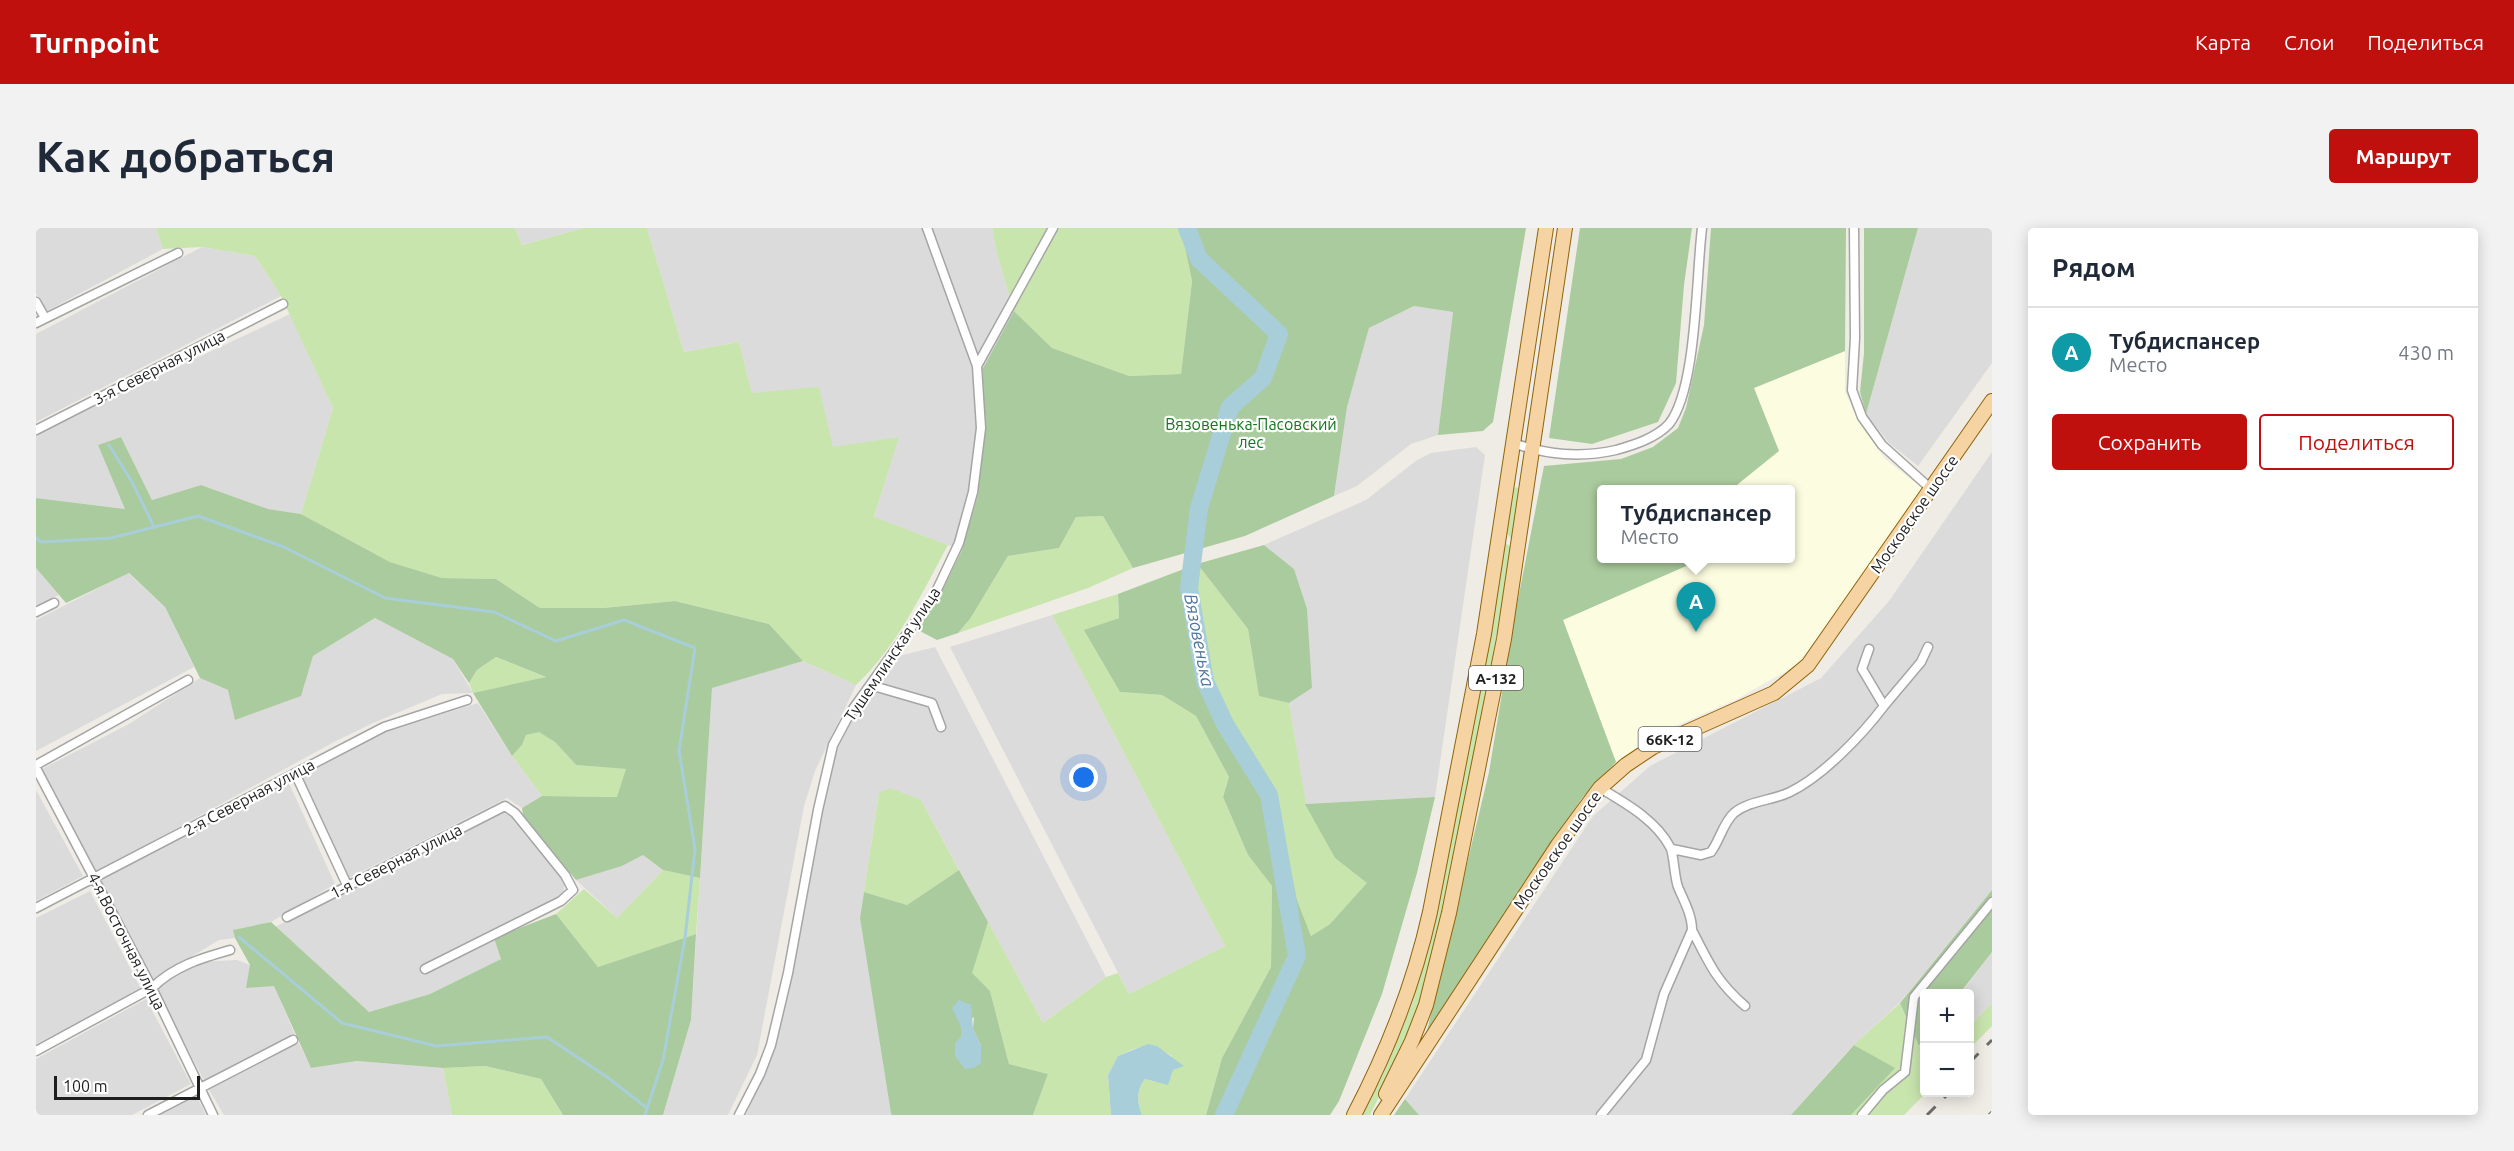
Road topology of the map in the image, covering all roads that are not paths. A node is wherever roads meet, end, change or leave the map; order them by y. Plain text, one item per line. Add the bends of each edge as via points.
1 (927, 228) edge
2 (1053, 228) edge
3 (1546, 228) edge
4 (1565, 228) edge
5 (1702, 228) edge
6 (1854, 228) edge
7 (178, 253) dead end
8 (36, 302) edge
9 (283, 304) dead end
10 (45, 318) junction
11 (36, 323) edge
12 (977, 366) junction
13 (1992, 401) edge
14 (36, 430) edge
15 (1514, 443) junction
16 (1532, 450) junction
17 (1931, 489) junction
18 (54, 603) dead end
19 (36, 612) edge
20 (1928, 647) dead end
21 (1869, 649) dead end
22 (188, 680) dead end
23 (870, 685) junction
24 (467, 700) dead end
25 (1884, 706) junction
26 (941, 727) dead end
27 (36, 767) edge
28 (295, 773) junction
29 (1600, 789) junction
30 (1672, 849) junction
31 (94, 878) junction
32 (347, 885) junction
33 (1992, 902) edge
34 (36, 908) edge
35 (287, 917) dead end
36 (1692, 930) junction
37 (230, 950) dead end
38 (425, 969) dead end
39 (152, 988) junction
40 (1745, 1006) dead end
41 (293, 1040) dead end
42 (36, 1051) edge
43 (199, 1089) junction
44 (148, 1115) edge
45 (213, 1115) edge
46 (739, 1115) edge
47 (1354, 1115) edge
48 (1376, 1115) edge
49 (1381, 1115) edge
50 (1601, 1115) edge
51 (1862, 1115) edge

1 - 12 street, Тушемлинская улица
2 - 12 street
3 - 15 main road, А-132
4 - 16 main road, А-132
5 - 16 street via 1693,338 1678,409 1667,426 1644,441 1597,454
6 - 17 street via 1852,390 1862,417 1882,445
7 - 10 street
8 - 10 street
9 - 14 street, 3-я Северная улица
10 - 11 street
12 - 23 street, Тушемлинская улица via 981,428 973,492 959,543 934,596
13 - 17 main road, Московское шоссе / 66К-12
15 - 16 street
15 - 47 main road, А-132 via 1484,634 1428,923 1405,1003
16 - 48 main road, А-132 via 1504,639 1439,956 1412,1041
17 - 29 main road, Московское шоссе / 66К-12 via 1808,665 1774,693 1653,747
18 - 19 street
20 - 25 street via 1921,662
21 - 25 street via 1862,669
22 - 27 street
23 - 26 street via 932,703
23 - 46 street, Тушемлинская улица via 833,745 771,1045
24 - 28 street, 2-я Северная улица via 384,727
25 - 30 street via 1865,730 1805,782 1790,792 1733,813 1711,852 1701,855
27 - 31 street, 4-я Восточная улица
28 - 31 street, 2-я Северная улица
28 - 32 street
29 - 30 street via 1637,811
29 - 49 main road, Московское шоссе / 66К-12 via 1551,855
30 - 36 street via 1673,869
31 - 34 street, 2-я Северная улица
31 - 39 street, 4-я Восточная улица
32 - 35 street, 1-я Северная улица
32 - 38 street, 1-я Северная улица via 505,806 515,813 565,874 573,890 561,901
33 - 51 street via 1914,997 1905,1072 1882,1090
36 - 40 street via 1714,975
36 - 50 street via 1664,994 1646,1060
37 - 39 street via 194,960
39 - 42 street
39 - 43 street, 4-я Восточная улица
41 - 43 street
43 - 44 street
43 - 45 street, 4-я Восточная улица

